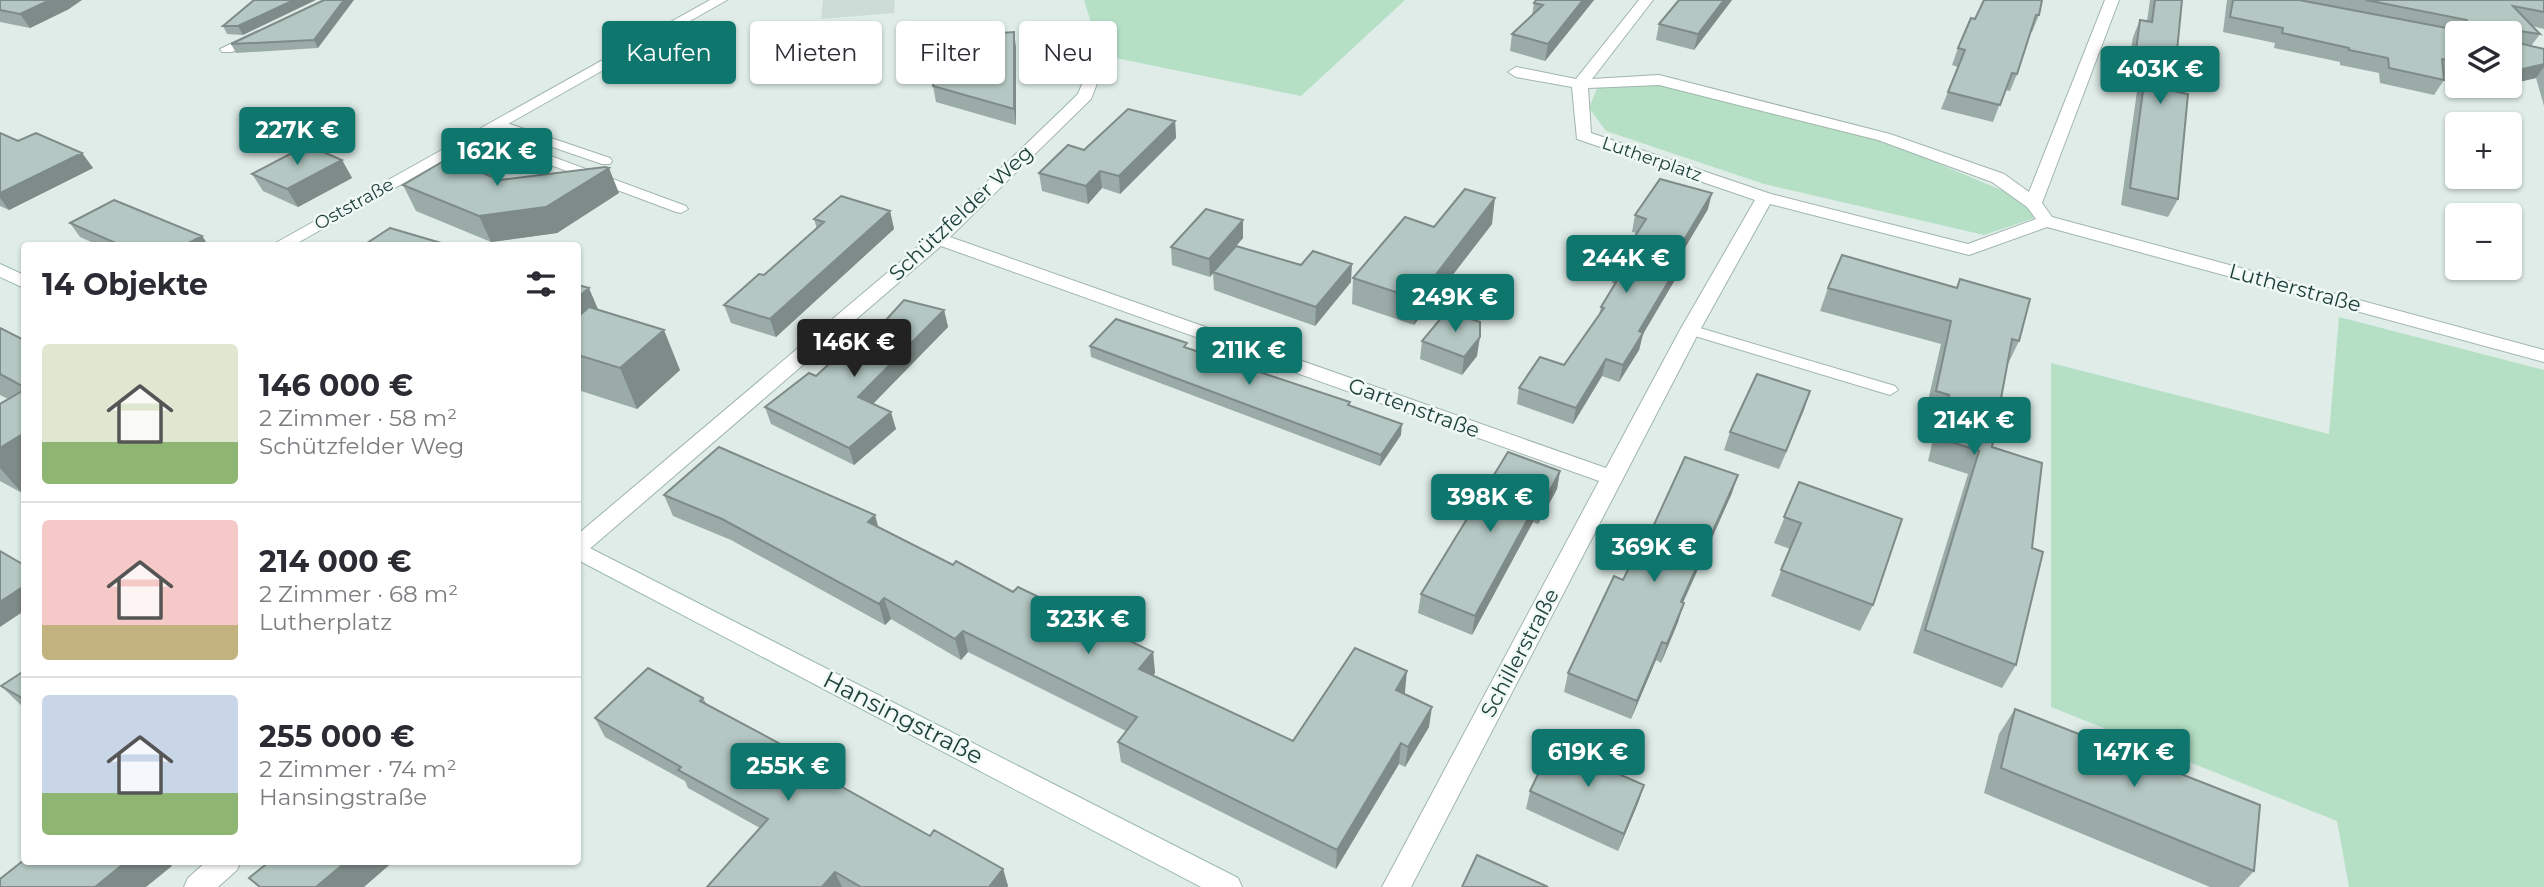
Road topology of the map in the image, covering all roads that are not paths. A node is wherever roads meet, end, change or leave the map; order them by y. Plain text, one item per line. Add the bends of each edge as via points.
1 (720, 0) edge
2 (1646, 0) edge
3 (2112, 0) edge
4 (274, 27) edge
5 (228, 49) edge
6 (1516, 72) dead end
7 (1090, 84) edge
8 (1580, 84) junction
9 (498, 124) junction
10 (480, 134) junction
11 (606, 161) dead end
12 (1765, 198) junction
13 (2033, 203) junction
14 (681, 209) dead end
15 (2046, 221) junction
16 (938, 239) junction
17 (286, 242) edge
18 (0, 270) edge
19 (21, 280) edge
20 (1690, 330) junction
21 (2544, 356) edge
22 (1890, 390) dead end
23 (1613, 478) junction
24 (581, 545) edge
25 (581, 550) edge
26 (223, 865) edge
27 (198, 887) edge
28 (1228, 887) edge
29 (1396, 887) edge

1 - 9 street, Oststraße
2 - 8 street
3 - 13 street
4 - 5 street
6 - 8 street
7 - 16 street, Schützfelder Weg via 1085,96
8 - 12 street, Lutherplatz via 1583,136
8 - 13 street via 1659,80 1870,134 1998,178
9 - 10 street, Oststraße
9 - 11 lane
10 - 14 lane
10 - 17 street, Oststraße
12 - 15 street, Lutherplatz via 1969,250
12 - 20 street, Schillerstraße
13 - 15 street
15 - 21 street, Lutherstraße
16 - 23 street, Gartenstraße
16 - 24 street, Schützfelder Weg
18 - 19 street
20 - 22 lane
20 - 23 street, Schillerstraße
23 - 29 street, Schillerstraße
25 - 28 street, Hansingstraße
26 - 27 street

